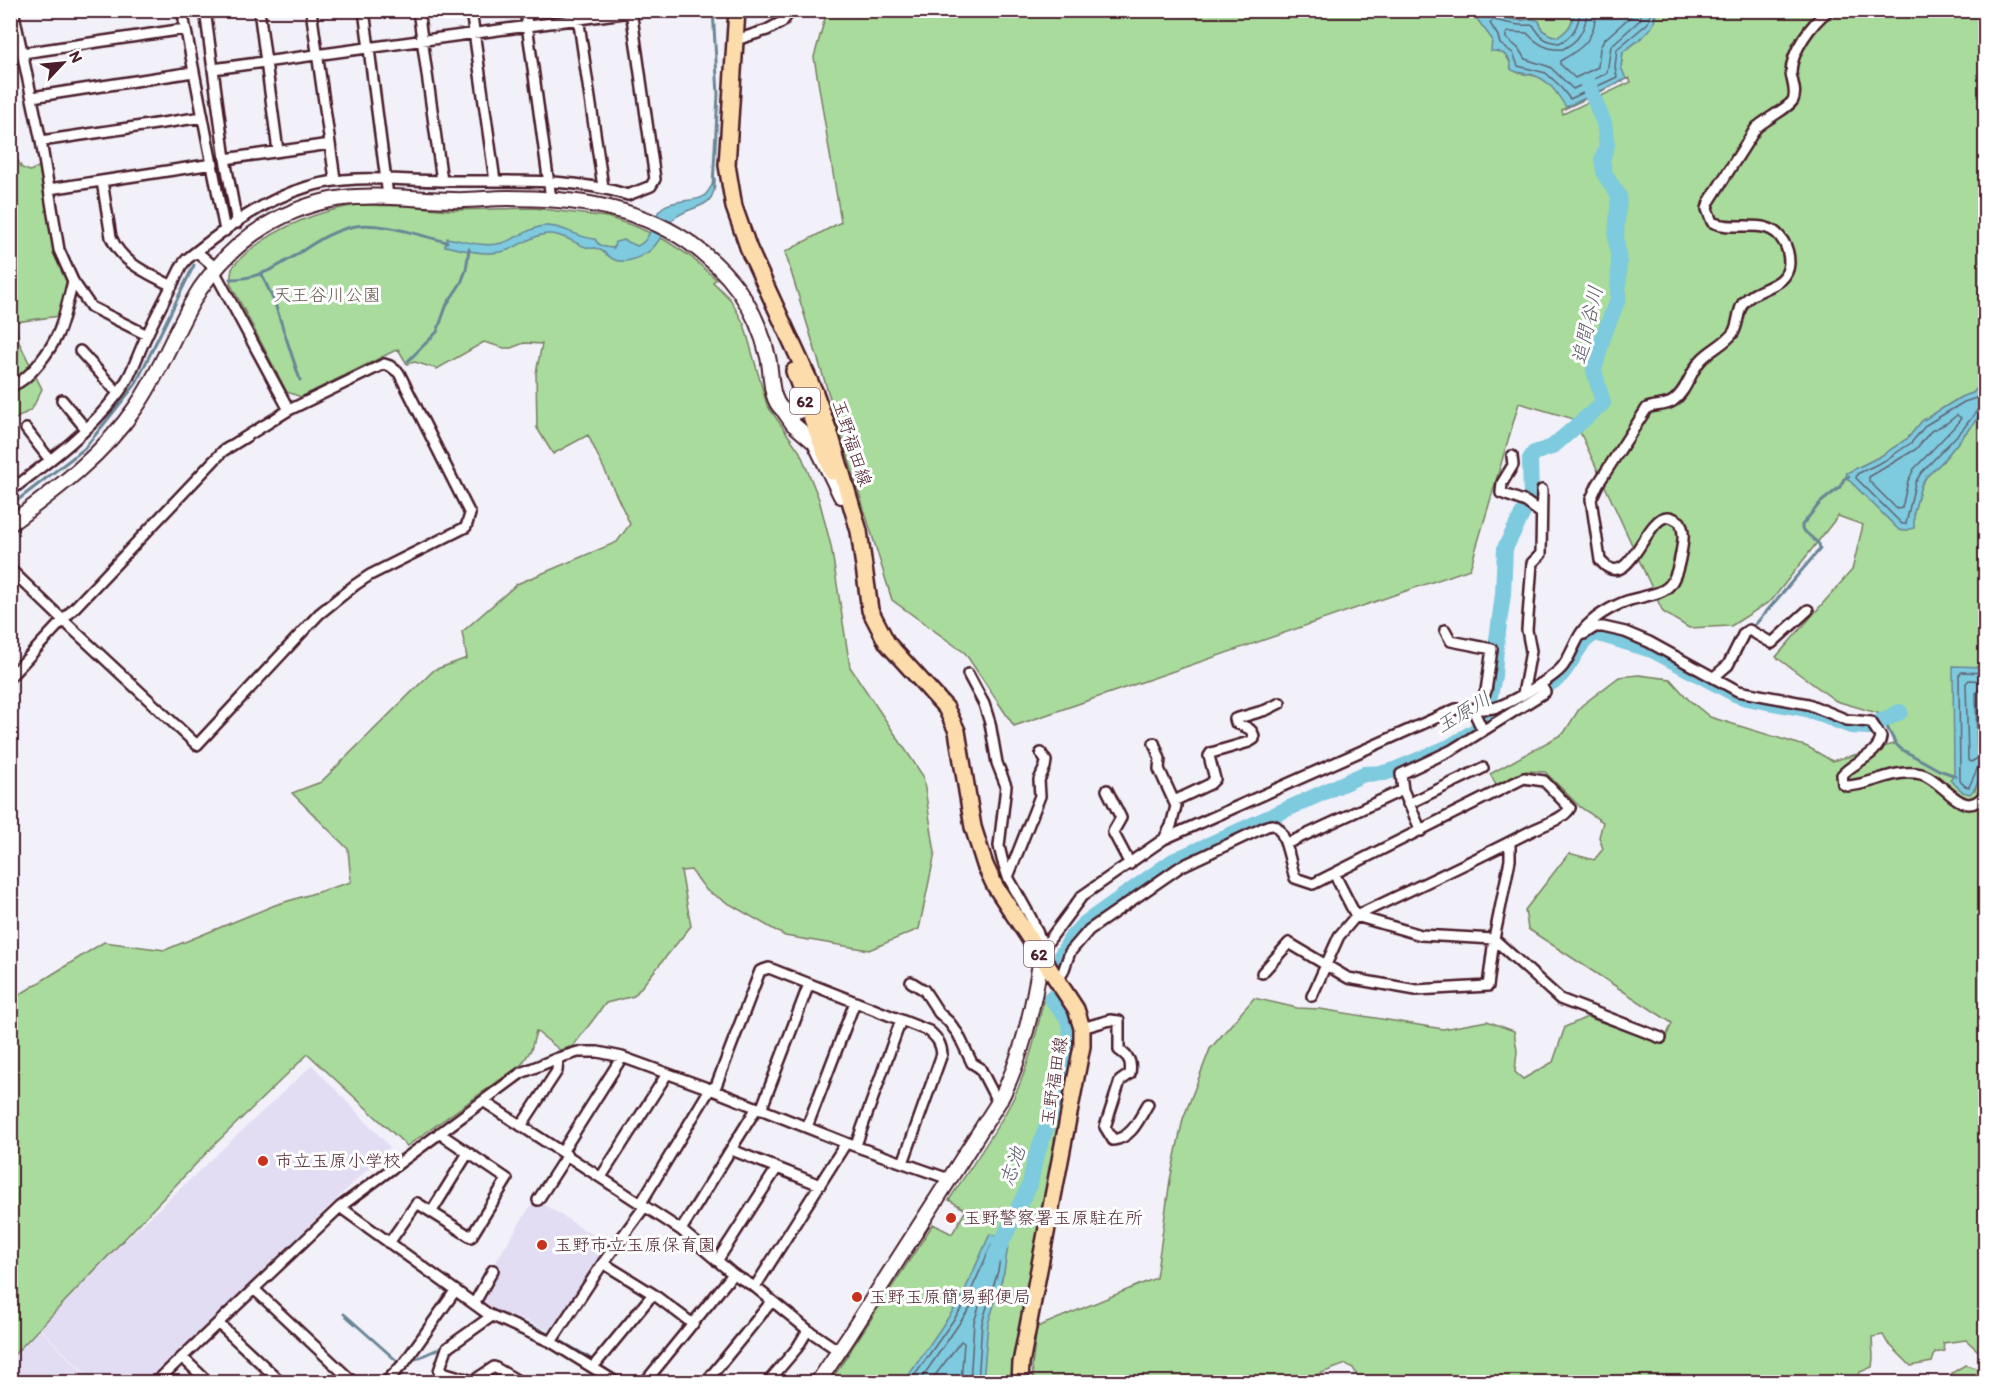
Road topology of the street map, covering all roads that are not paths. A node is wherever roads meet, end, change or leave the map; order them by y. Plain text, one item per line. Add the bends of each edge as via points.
1 (13, 10) edge
2 (182, 10) edge
3 (205, 10) edge
4 (259, 10) edge
5 (311, 10) edge
6 (364, 10) edge
7 (418, 10) edge
8 (471, 10) edge
9 (525, 10) edge
10 (737, 10) edge
11 (791, 10) edge
12 (1828, 10) edge
13 (631, 11) edge
14 (578, 15) edge
15 (527, 26) junction
16 (185, 29) junction
17 (474, 34) junction
18 (736, 40) junction
19 (422, 41) junction
20 (369, 48) junction
21 (23, 53) junction
22 (318, 56) junction
23 (266, 63) junction
24 (213, 69) junction
25 (193, 72) junction
26 (32, 97) junction
27 (203, 117) junction
28 (41, 141) junction
29 (330, 144) junction
30 (278, 152) junction
31 (225, 159) junction
32 (213, 164) junction
33 (386, 178) junction
34 (334, 179) junction
35 (102, 180) junction
36 (495, 180) junction
37 (442, 182) junction
38 (549, 183) junction
39 (603, 187) junction
40 (50, 189) junction
41 (628, 195) junction
42 (388, 196) junction
43 (551, 199) junction
44 (621, 210) junction
45 (237, 223) junction
46 (225, 231) junction
47 (197, 252) junction
48 (214, 272) junction
49 (73, 281) junction
50 (172, 286) junction
51 (147, 335) junction
52 (81, 351) dead end
53 (10, 386) edge
54 (118, 393) junction
55 (62, 400) dead end
56 (813, 406) junction
57 (289, 410) junction
58 (784, 411) junction
59 (26, 429) dead end
60 (86, 429) junction
61 (1512, 456) dead end
62 (50, 460) junction
63 (1542, 490) dead end
64 (10, 492) edge
65 (841, 496) junction
66 (1541, 513) junction
67 (10, 524) edge
68 (862, 556) junction
69 (10, 569) edge
70 (1808, 610) dead end
71 (63, 620) junction
72 (1445, 630) dead end
73 (1579, 639) junction
74 (968, 674) dead end
75 (10, 676) edge
76 (1714, 677) junction
77 (1521, 700) junction
78 (1280, 703) dead end
79 (1484, 709) junction
80 (1481, 727) junction
81 (1154, 743) dead end
82 (1041, 753) dead end
83 (1483, 768) dead end
84 (1107, 790) dead end
85 (1403, 790) junction
86 (1986, 793) edge
87 (1174, 801) junction
88 (1408, 804) junction
89 (1420, 831) junction
90 (1164, 839) junction
91 (1510, 842) junction
92 (1286, 844) junction
93 (1130, 864) junction
94 (1335, 875) junction
95 (1008, 878) junction
96 (1356, 916) junction
97 (1494, 939) junction
98 (1042, 952) junction
99 (1326, 965) junction
100 (1262, 973) dead end
101 (1057, 980) junction
102 (911, 982) dead end
103 (809, 984) junction
104 (1312, 996) dead end
105 (855, 1002) junction
106 (901, 1020) junction
107 (1082, 1028) junction
108 (1660, 1038) dead end
109 (622, 1057) junction
110 (558, 1058) junction
111 (667, 1074) junction
112 (710, 1089) junction
113 (483, 1101) junction
114 (998, 1102) junction
115 (1148, 1104) dead end
116 (759, 1109) junction
117 (521, 1126) junction
118 (807, 1127) junction
119 (439, 1133) junction
120 (846, 1143) junction
121 (856, 1145) junction
122 (732, 1150) junction
123 (468, 1153) junction
124 (565, 1154) junction
125 (903, 1162) junction
126 (777, 1168) junction
127 (601, 1178) junction
128 (949, 1179) junction
129 (820, 1185) junction
130 (538, 1200) dead end
131 (643, 1205) junction
132 (340, 1207) junction
133 (432, 1211) junction
134 (681, 1230) junction
135 (389, 1243) junction
136 (717, 1261) junction
137 (603, 1263) junction
138 (493, 1270) dead end
139 (733, 1274) junction
140 (755, 1287) junction
141 (254, 1289) junction
142 (455, 1291) junction
143 (653, 1294) junction
144 (772, 1301) junction
145 (474, 1304) junction
146 (492, 1316) junction
147 (218, 1323) junction
148 (693, 1324) junction
149 (808, 1330) junction
150 (553, 1339) junction
151 (838, 1351) junction
152 (182, 1357) junction
153 (595, 1364) junction
154 (202, 1381) edge
155 (156, 1383) edge
156 (281, 1383) edge
157 (353, 1383) edge
158 (386, 1383) edge
159 (520, 1383) edge
160 (616, 1383) edge
161 (645, 1383) edge
162 (706, 1383) edge
163 (768, 1383) edge
164 (818, 1383) edge
165 (1020, 1383) edge

1 - 21 street
2 - 16 street
3 - 24 street
4 - 23 street
5 - 22 street
6 - 20 street
7 - 19 street
8 - 17 street
9 - 15 street
10 - 18 main road, 玉野福田線 / 62
11 - 18 street via 782,22
12 - 73 street via 1811,26 1795,55 1791,68 1793,100 1756,128 1707,209 1712,222 1719,225 1761,225 1779,234 1789,254 1786,275 1745,301 1732,335 1699,362 1675,399 1647,408 1591,499 1604,566 1623,567 1663,518 1668,516 1680,522 1683,538 1676,576 1663,591 1626,602 1591,621
13 - 14 street
13 - 41 street via 655,180 651,186
14 - 15 street
14 - 39 street
15 - 17 street
15 - 38 street
16 - 21 street
16 - 25 street
17 - 19 street
17 - 36 street
18 - 56 main road, 玉野福田線 / 62 via 727,165 734,207
19 - 20 street
19 - 37 street
20 - 22 street
20 - 33 street
21 - 26 street
22 - 23 street
22 - 29 street
23 - 24 street
23 - 30 street
24 - 31 street
25 - 26 street
25 - 27 street
26 - 28 street
27 - 28 street
27 - 32 street
28 - 40 street
29 - 30 street
29 - 34 street
30 - 31 street
31 - 45 street
32 - 35 street
32 - 46 street
33 - 34 street
33 - 37 street
33 - 42 street
34 - 45 street via 284,196
35 - 40 street
35 - 50 street via 114,246 131,264
36 - 37 street
36 - 38 street
38 - 39 street
38 - 43 street
39 - 41 street
40 - 49 street via 60,250
41 - 44 street
42 - 43 street
42 - 48 street via 331,199 284,215 246,240
43 - 44 street
44 - 58 street via 661,226 703,252 744,297 762,335 774,394
45 - 46 street
46 - 47 street
47 - 48 street
47 - 50 street via 182,265
48 - 57 street
48 - 67 street via 123,424 73,477
49 - 51 street via 91,307
49 - 53 street via 58,332 37,366
50 - 51 street
51 - 54 street
52 - 54 street
54 - 60 street
55 - 60 street
56 - 58 street
56 - 65 main road, 玉野福田線 / 62
56 - 68 main road, 玉野福田線 / 62 via 831,437 859,531
57 - 71 street via 223,451
57 - 71 street via 384,364 390,366 399,373 470,514 466,527 370,576 339,597 197,745
58 - 65 street via 815,443
59 - 62 street
60 - 62 street
61 - 66 street via 1514,465 1502,483 1501,493 1529,503
62 - 64 street
63 - 66 street
65 - 68 main road, 玉野福田線 / 62
66 - 77 street via 1541,554 1532,563 1527,630 1531,651
68 - 98 main road, 玉野福田線 / 62 via 870,609 887,643 952,718 973,827 995,886
69 - 71 street
70 - 76 street via 1772,643 1751,631 1744,633 1728,665
71 - 75 street
72 - 79 street via 1451,640 1492,649
73 - 76 street via 1595,627 1625,632
73 - 77 street via 1560,670 1542,688
74 - 95 street via 984,704 1006,786 999,846
76 - 86 street via 1738,691 1808,704 1847,720 1873,725 1881,737 1877,749 1846,770 1843,784 1853,786 1910,772 1938,782 1964,803 1975,804
77 - 79 street
77 - 80 street
78 - 87 street via 1235,719 1250,728 1254,739 1211,753 1215,779
79 - 80 street via 1475,714
79 - 90 street via 1456,709
80 - 85 street via 1452,750 1401,774
81 - 87 street via 1159,769
82 - 95 street via 1046,767 1039,780 1040,796
83 - 88 street
84 - 93 street via 1120,818 1113,832
85 - 88 street
85 - 92 street
87 - 90 street via 1176,813
88 - 89 street
89 - 91 street via 1524,778 1544,781 1568,803 1569,811
89 - 94 street
90 - 93 street
91 - 96 street
91 - 97 street
92 - 94 street via 1295,878 1313,884
92 - 101 street via 1278,828 1267,826 1180,867 1089,930 1070,952
93 - 98 street via 1082,896
94 - 96 street
95 - 98 street via 1031,918
96 - 97 street via 1421,935
96 - 99 street via 1339,936
97 - 99 street via 1488,986 1416,990 1348,978
97 - 108 street via 1560,999
98 - 101 main road, 玉野福田線 / 62
98 - 114 street via 1018,1058
99 - 100 street via 1289,943
99 - 104 street
101 - 107 main road, 玉野福田線 / 62 via 1076,1009
102 - 114 street via 924,990 949,1022
103 - 105 street
103 - 112 street via 769,968 760,971 716,1086
103 - 116 street
105 - 106 street
105 - 118 street
106 - 121 street
106 - 125 street via 929,1031 941,1045 942,1054
107 - 115 street via 1119,1021 1119,1050 1129,1057 1130,1074 1120,1081 1105,1127 1113,1140 1133,1130
107 - 165 main road, 玉野福田線 / 62 via 1082,1046
109 - 110 street via 578,1052
109 - 111 street
109 - 124 street
110 - 113 street via 521,1073
110 - 117 street via 556,1071
111 - 112 street
111 - 127 street
112 - 116 street
112 - 131 street
113 - 117 street
113 - 119 street
114 - 128 street
116 - 118 street
116 - 122 street
117 - 124 street
118 - 120 street
119 - 123 street
119 - 132 street
120 - 121 street
120 - 129 street
121 - 125 street
122 - 126 street
122 - 134 street
123 - 133 street
123 - 133 street via 507,1179 471,1237
124 - 127 street
124 - 130 street
125 - 128 street
126 - 129 street
126 - 136 street
127 - 131 street
128 - 151 street
129 - 140 street
131 - 134 street
131 - 137 street
132 - 135 street
132 - 141 street
133 - 135 street via 417,1203
134 - 136 street
135 - 142 street
136 - 139 street
137 - 143 street
137 - 150 street
138 - 145 street
139 - 140 street
139 - 148 street
140 - 144 street
141 - 147 street
141 - 157 street
142 - 145 street
142 - 158 street
143 - 148 street
143 - 153 street
144 - 149 street
144 - 162 street
145 - 146 street
146 - 150 street
146 - 159 street via 447,1348 439,1371 473,1381 494,1367
147 - 152 street
147 - 156 street
148 - 161 street
149 - 151 street
149 - 163 street
150 - 153 street
151 - 164 street
152 - 154 street
152 - 155 street
153 - 160 street

